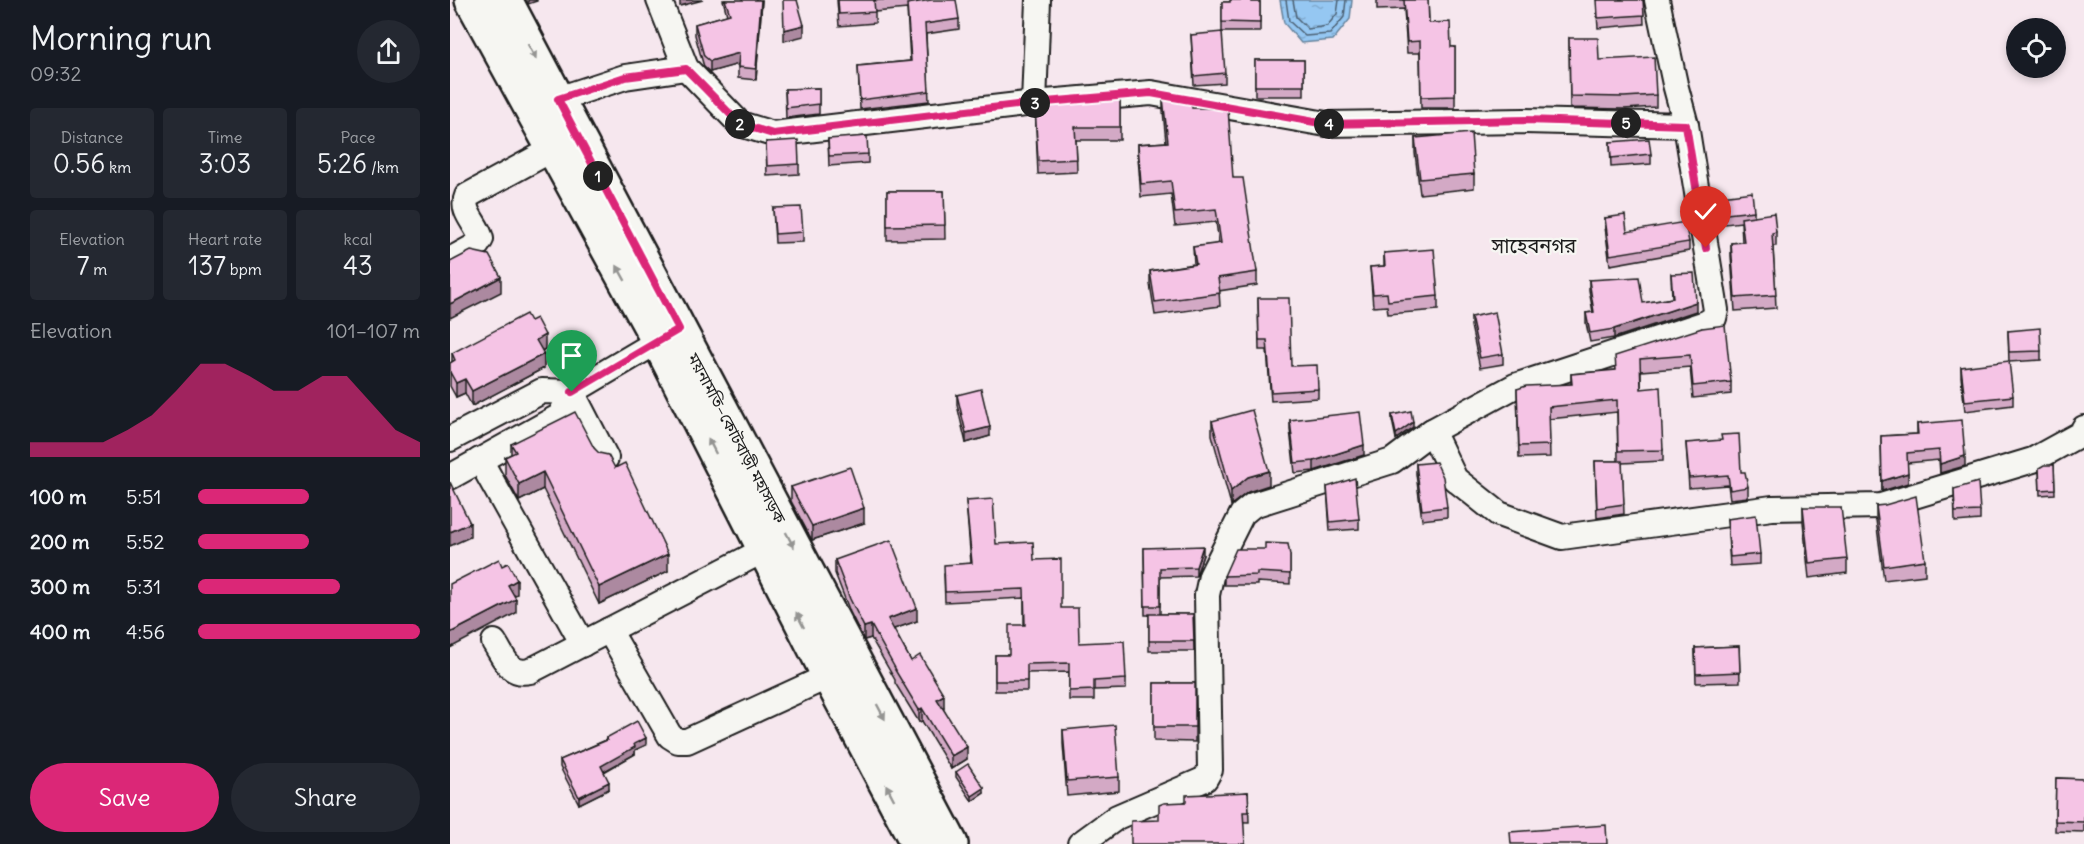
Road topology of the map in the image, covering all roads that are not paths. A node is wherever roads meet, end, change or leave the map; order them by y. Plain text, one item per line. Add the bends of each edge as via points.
1 (472, 0) edge
2 (505, 0) edge
3 (659, 0) edge
4 (1038, 0) edge
5 (1657, 0) edge
6 (686, 69) junction
7 (558, 99) junction
8 (1034, 103) junction
9 (1686, 125) junction
10 (553, 148) junction
11 (450, 260) edge
12 (668, 334) junction
13 (572, 392) junction
14 (1432, 431) junction
15 (2083, 433) edge
16 (450, 440) edge
17 (606, 458) edge
18 (480, 460) junction
19 (450, 477) edge
20 (764, 550) junction
21 (609, 630) junction
22 (494, 642) dead end
23 (583, 644) junction
24 (828, 676) junction
25 (918, 844) edge
26 (951, 844) edge
27 (1080, 844) edge

1 - 10 main road, ময়নামতি–কোটবাড়ী মহাসড়ক
2 -> 7 main road, ময়নামতি–কোটবাড়ী মহাসড়ক
3 - 6 street
4 - 8 street
5 - 9 street
6 - 7 street via 625,77
6 - 8 street via 740,124 773,134
7 - 12 main road, ময়নামতি–কোটবাড়ী মহাসড়ক
8 - 9 street via 1151,93 1326,124 1525,120
9 - 14 street via 1716,310 1714,318 1515,386
10 - 11 street via 467,196 466,210 481,239
12 -> 10 main road, ময়নামতি–কোটবাড়ী মহাসড়ক
12 - 13 street
20 -> 12 main road, ময়নামতি–কোটবাড়ী মহাসড়ক
12 -> 26 main road, ময়নামতি–কোটবাড়ী মহাসড়ক
13 - 16 street via 542,391
13 - 17 street
13 - 18 street via 560,416
14 - 15 street via 1455,479 1499,514 1562,537 1772,508 1881,506 2033,460
14 - 27 street via 1392,461 1253,505 1242,514 1211,576 1207,595 1210,770 1205,779 1117,817
18 - 19 street
18 - 23 street
20 - 21 street
24 -> 20 main road, ময়নামতি–কোটবাড়ী মহাসড়ক
21 - 23 street
21 - 24 street via 670,736 678,741 687,741
22 - 23 street via 512,670 521,673
25 -> 24 main road, ময়নামতি–কোটবাড়ী মহাসড়ক

